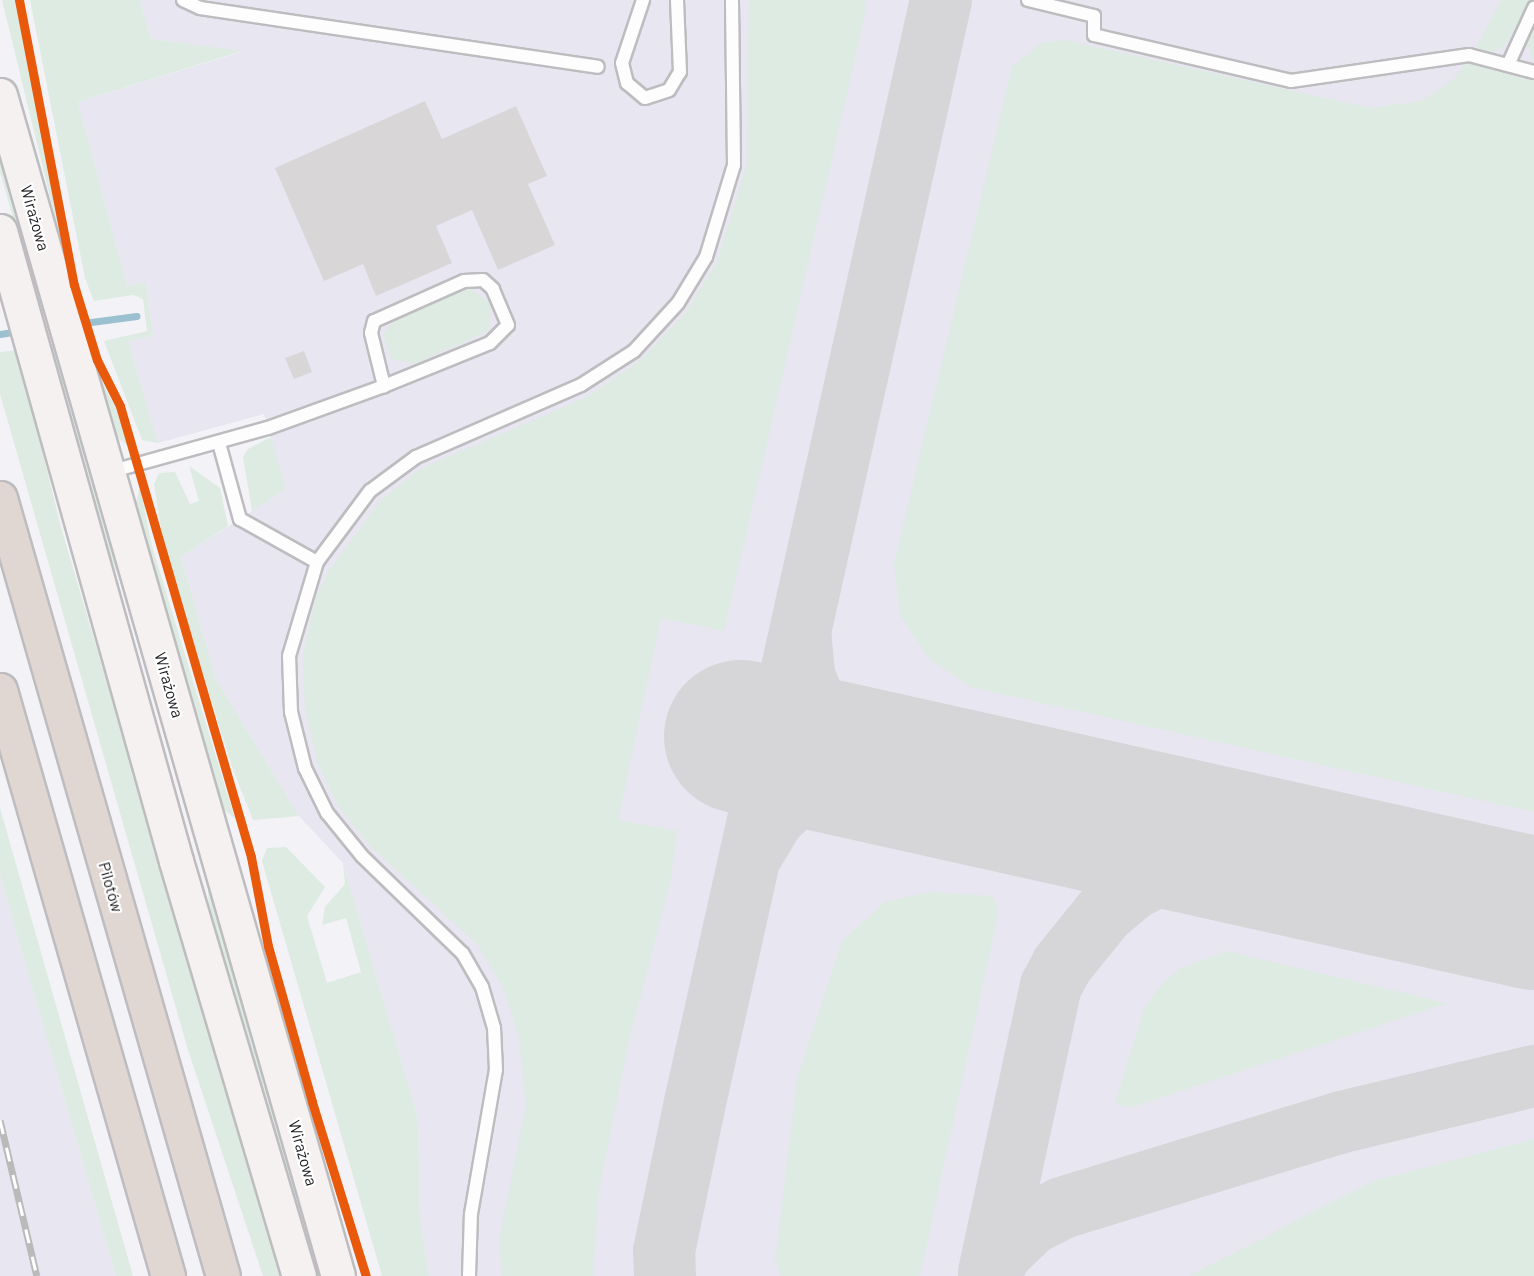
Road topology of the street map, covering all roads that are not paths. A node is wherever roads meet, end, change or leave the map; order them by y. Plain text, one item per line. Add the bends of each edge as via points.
1 (183, 0) edge
2 (643, 0) edge
3 (677, 0) edge
4 (732, 0) edge
5 (1028, 0) edge
6 (1534, 8) edge
7 (1508, 65) junction
8 (598, 67) dead end
9 (1534, 72) edge
10 (0, 95) edge
11 (0, 231) edge
12 (384, 386) junction
13 (219, 443) junction
14 (108, 472) junction
15 (0, 498) edge
16 (317, 562) junction
17 (0, 690) edge
18 (168, 1276) edge
19 (223, 1276) edge
20 (299, 1276) edge
21 (338, 1276) edge
22 (469, 1276) edge

1 - 8 lane via 218,11
2 - 3 lane via 622,63 627,83 645,98 669,90 680,72
4 - 16 lane via 734,165 706,257 678,303 634,351 581,385 416,457 370,490
5 - 7 lane via 1094,16 1094,34 1291,81 1469,55
6 - 7 lane
7 - 9 lane
10 - 14 main road, Wirażowa
11 - 20 main road via 169,838
12 - 12 lane via 371,333 374,321 464,281 483,280 493,289 504,306 503,335
12 - 13 lane
13 - 14 lane
13 - 16 lane via 240,519
14 - 21 main road, Wirażowa
15 - 19 highway, Pilotów
16 - 22 lane via 289,656 291,712 305,768 327,813 362,856 462,953 482,987 494,1028 496,1070 471,1214
17 - 18 highway

